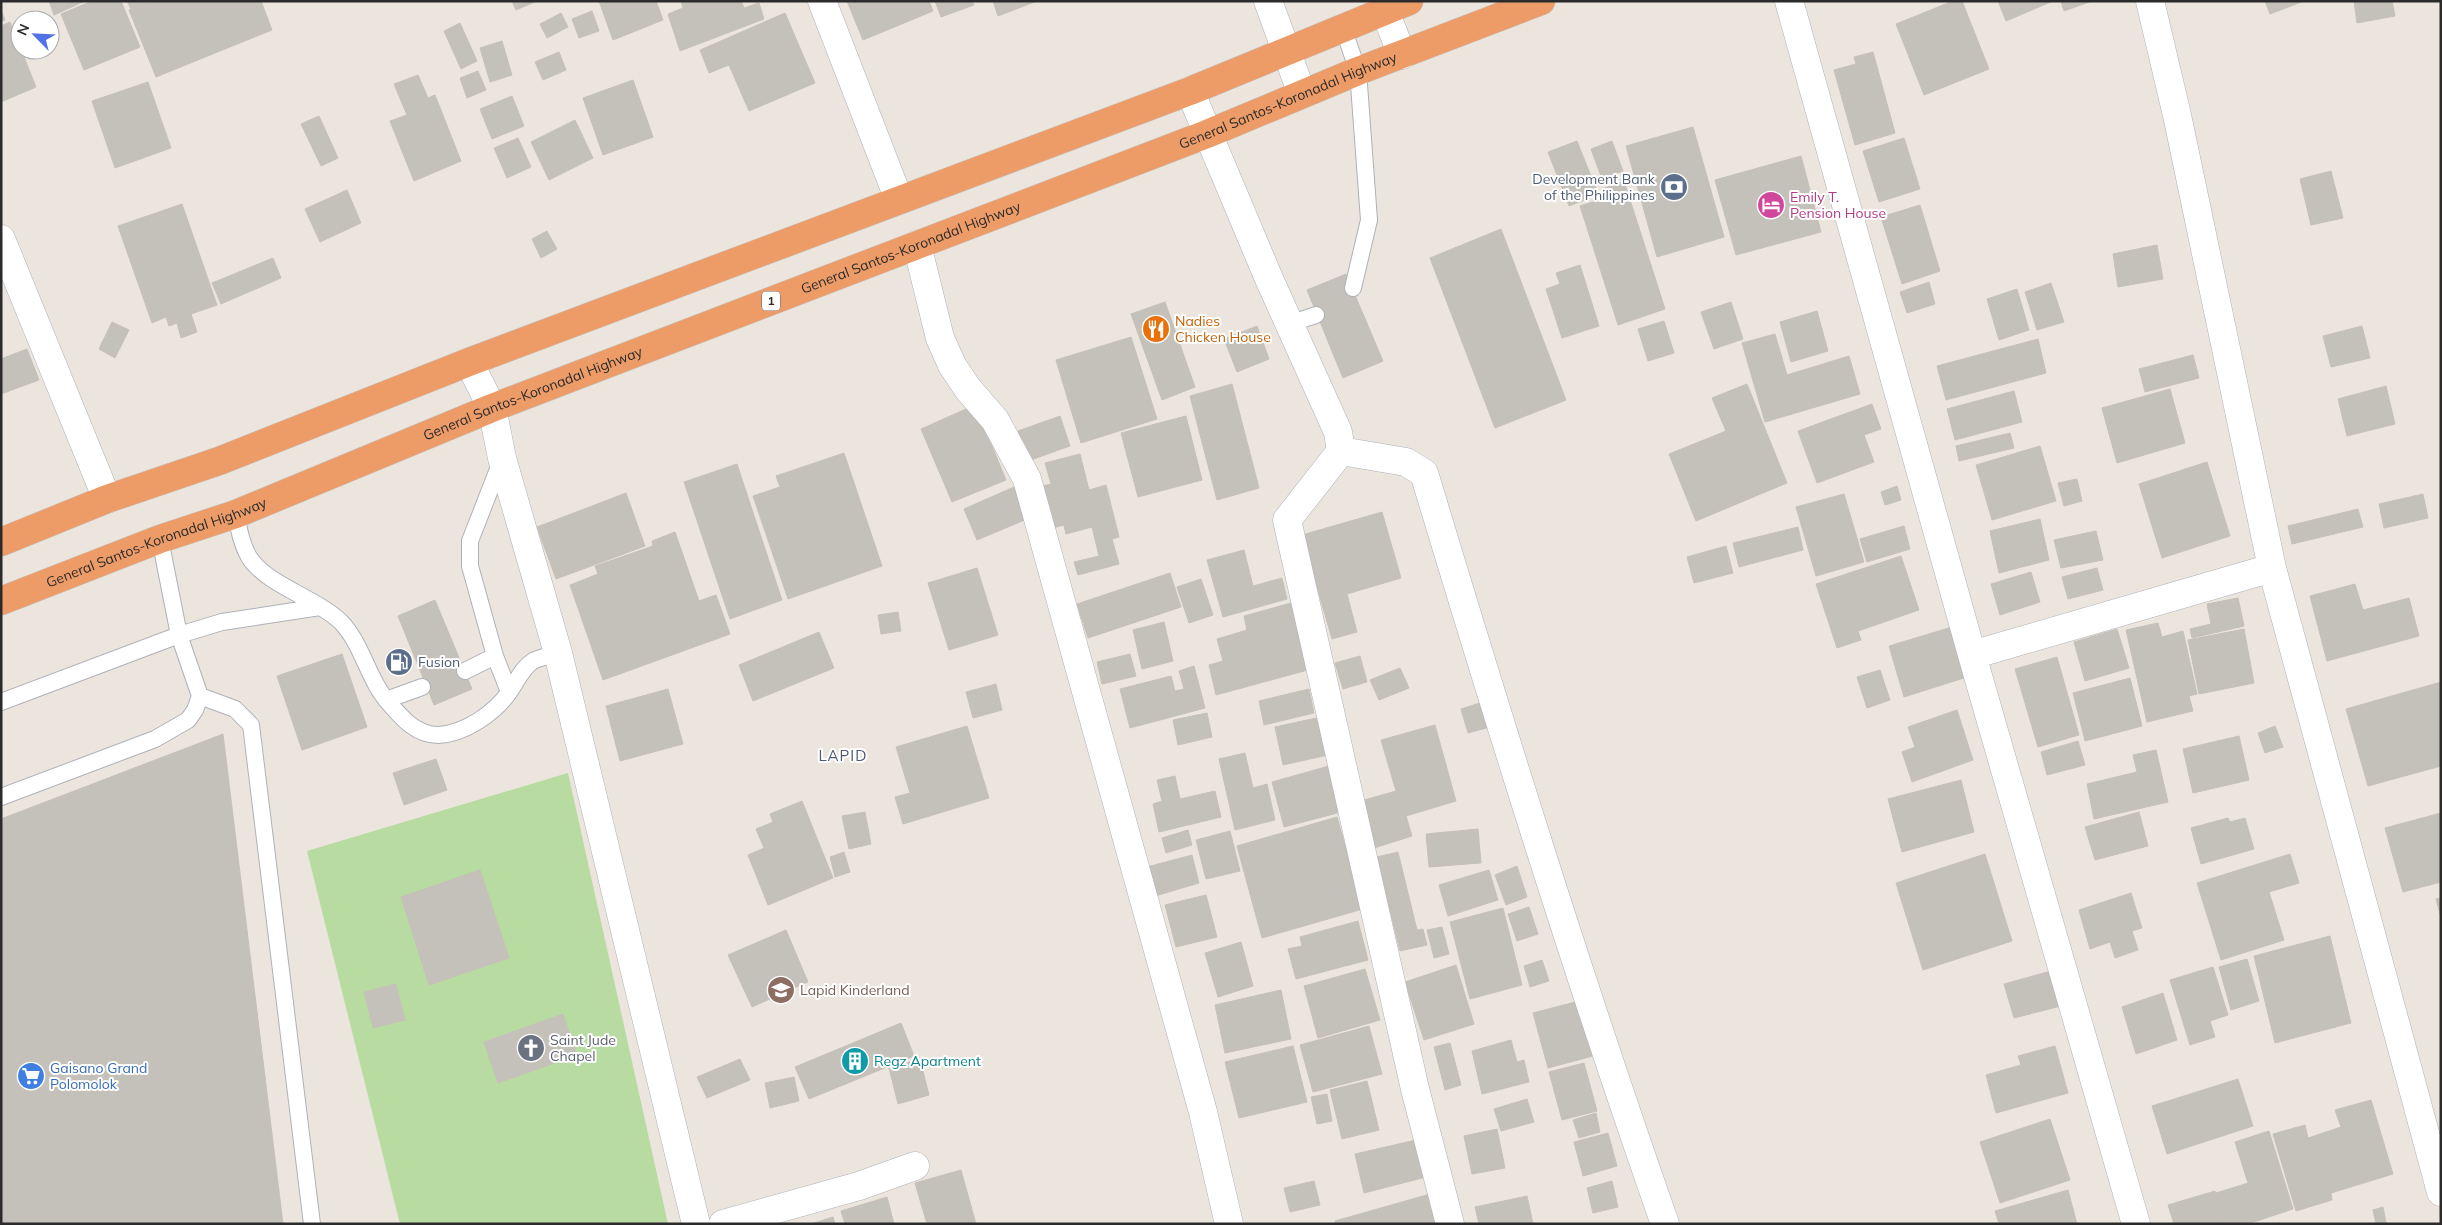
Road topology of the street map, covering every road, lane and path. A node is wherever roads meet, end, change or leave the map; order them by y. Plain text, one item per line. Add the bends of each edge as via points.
1 (822, 1) edge
2 (1268, 1) edge
3 (1541, 1) edge
4 (1789, 1) edge
5 (2150, 1) edge
6 (1392, 5) edge
7 (1343, 28) junction
8 (1286, 52) junction
9 (1402, 55) junction
10 (1358, 71) junction
11 (1190, 91) junction
12 (1302, 94) junction
13 (1207, 134) junction
14 (899, 200) junction
15 (1, 239) edge
16 (917, 244) junction
17 (1353, 288) dead end
18 (1316, 314) dead end
19 (1289, 324) junction
20 (469, 362) junction
21 (492, 408) junction
22 (1341, 451) junction
23 (502, 458) junction
24 (106, 499) junction
25 (236, 514) junction
26 (160, 539) junction
27 (1, 542) edge
28 (2272, 568) junction
29 (1, 601) edge
30 (320, 607) junction
31 (179, 636) junction
32 (558, 653) junction
33 (1972, 655) junction
34 (495, 656) junction
35 (465, 671) dead end
36 (422, 687) dead end
37 (509, 692) junction
38 (200, 696) junction
39 (386, 700) junction
40 (1, 702) edge
41 (1, 797) edge
42 (915, 1166) dead end
43 (2441, 1192) edge
44 (312, 1224) edge
45 (696, 1224) edge
46 (723, 1224) edge
47 (1229, 1224) edge
48 (1450, 1224) edge
49 (1665, 1224) edge
50 (2136, 1224) edge

1 - 14 street
2 - 8 street
3 - 9 highway, General Santos-Koronadal Highway / 1
4 - 33 street
5 - 28 street
6 - 7 highway
6 - 9 street
7 - 8 highway
7 - 10 lane
8 - 11 highway
8 - 12 street
9 - 10 highway, General Santos-Koronadal Highway / 1
10 - 12 highway, General Santos-Koronadal Highway / 1
10 - 17 lane via 1369,220
11 - 13 street
11 - 14 highway
12 - 13 highway, General Santos-Koronadal Highway / 1
13 - 16 highway, General Santos-Koronadal Highway / 1
13 - 19 street
14 - 20 highway
15 - 24 street
16 - 21 highway, General Santos-Koronadal Highway / 1
16 - 47 street via 940,338 952,365 994,420 1027,479 1203,1112
18 - 19 lane
19 - 22 street via 1338,432
20 - 21 street
20 - 24 highway via 219,461
21 - 23 street
21 - 25 highway, General Santos-Koronadal Highway / 1
22 - 48 street via 1287,520 1413,1079
22 - 49 street via 1406,462 1424,473 1503,734
23 - 32 street
23 - 34 lane via 470,541 470,566
24 - 27 highway
25 - 26 highway, General Santos-Koronadal Highway / 1
25 - 30 lane via 241,540 250,559 270,576
26 - 29 highway, General Santos-Koronadal Highway / 1
26 - 31 lane
28 - 33 street
28 - 43 street
30 - 31 lane via 222,622
30 - 39 lane via 340,621 352,635
31 - 38 lane
31 - 40 lane
32 - 37 lane via 533,661
32 - 45 street
33 - 50 street
34 - 35 lane
34 - 37 lane
36 - 39 lane
37 - 39 lane via 499,705 471,726 439,735 426,734 406,723
38 - 41 lane via 196,710 188,720 155,739
38 - 44 lane via 235,709 251,725
42 - 46 street via 859,1186

